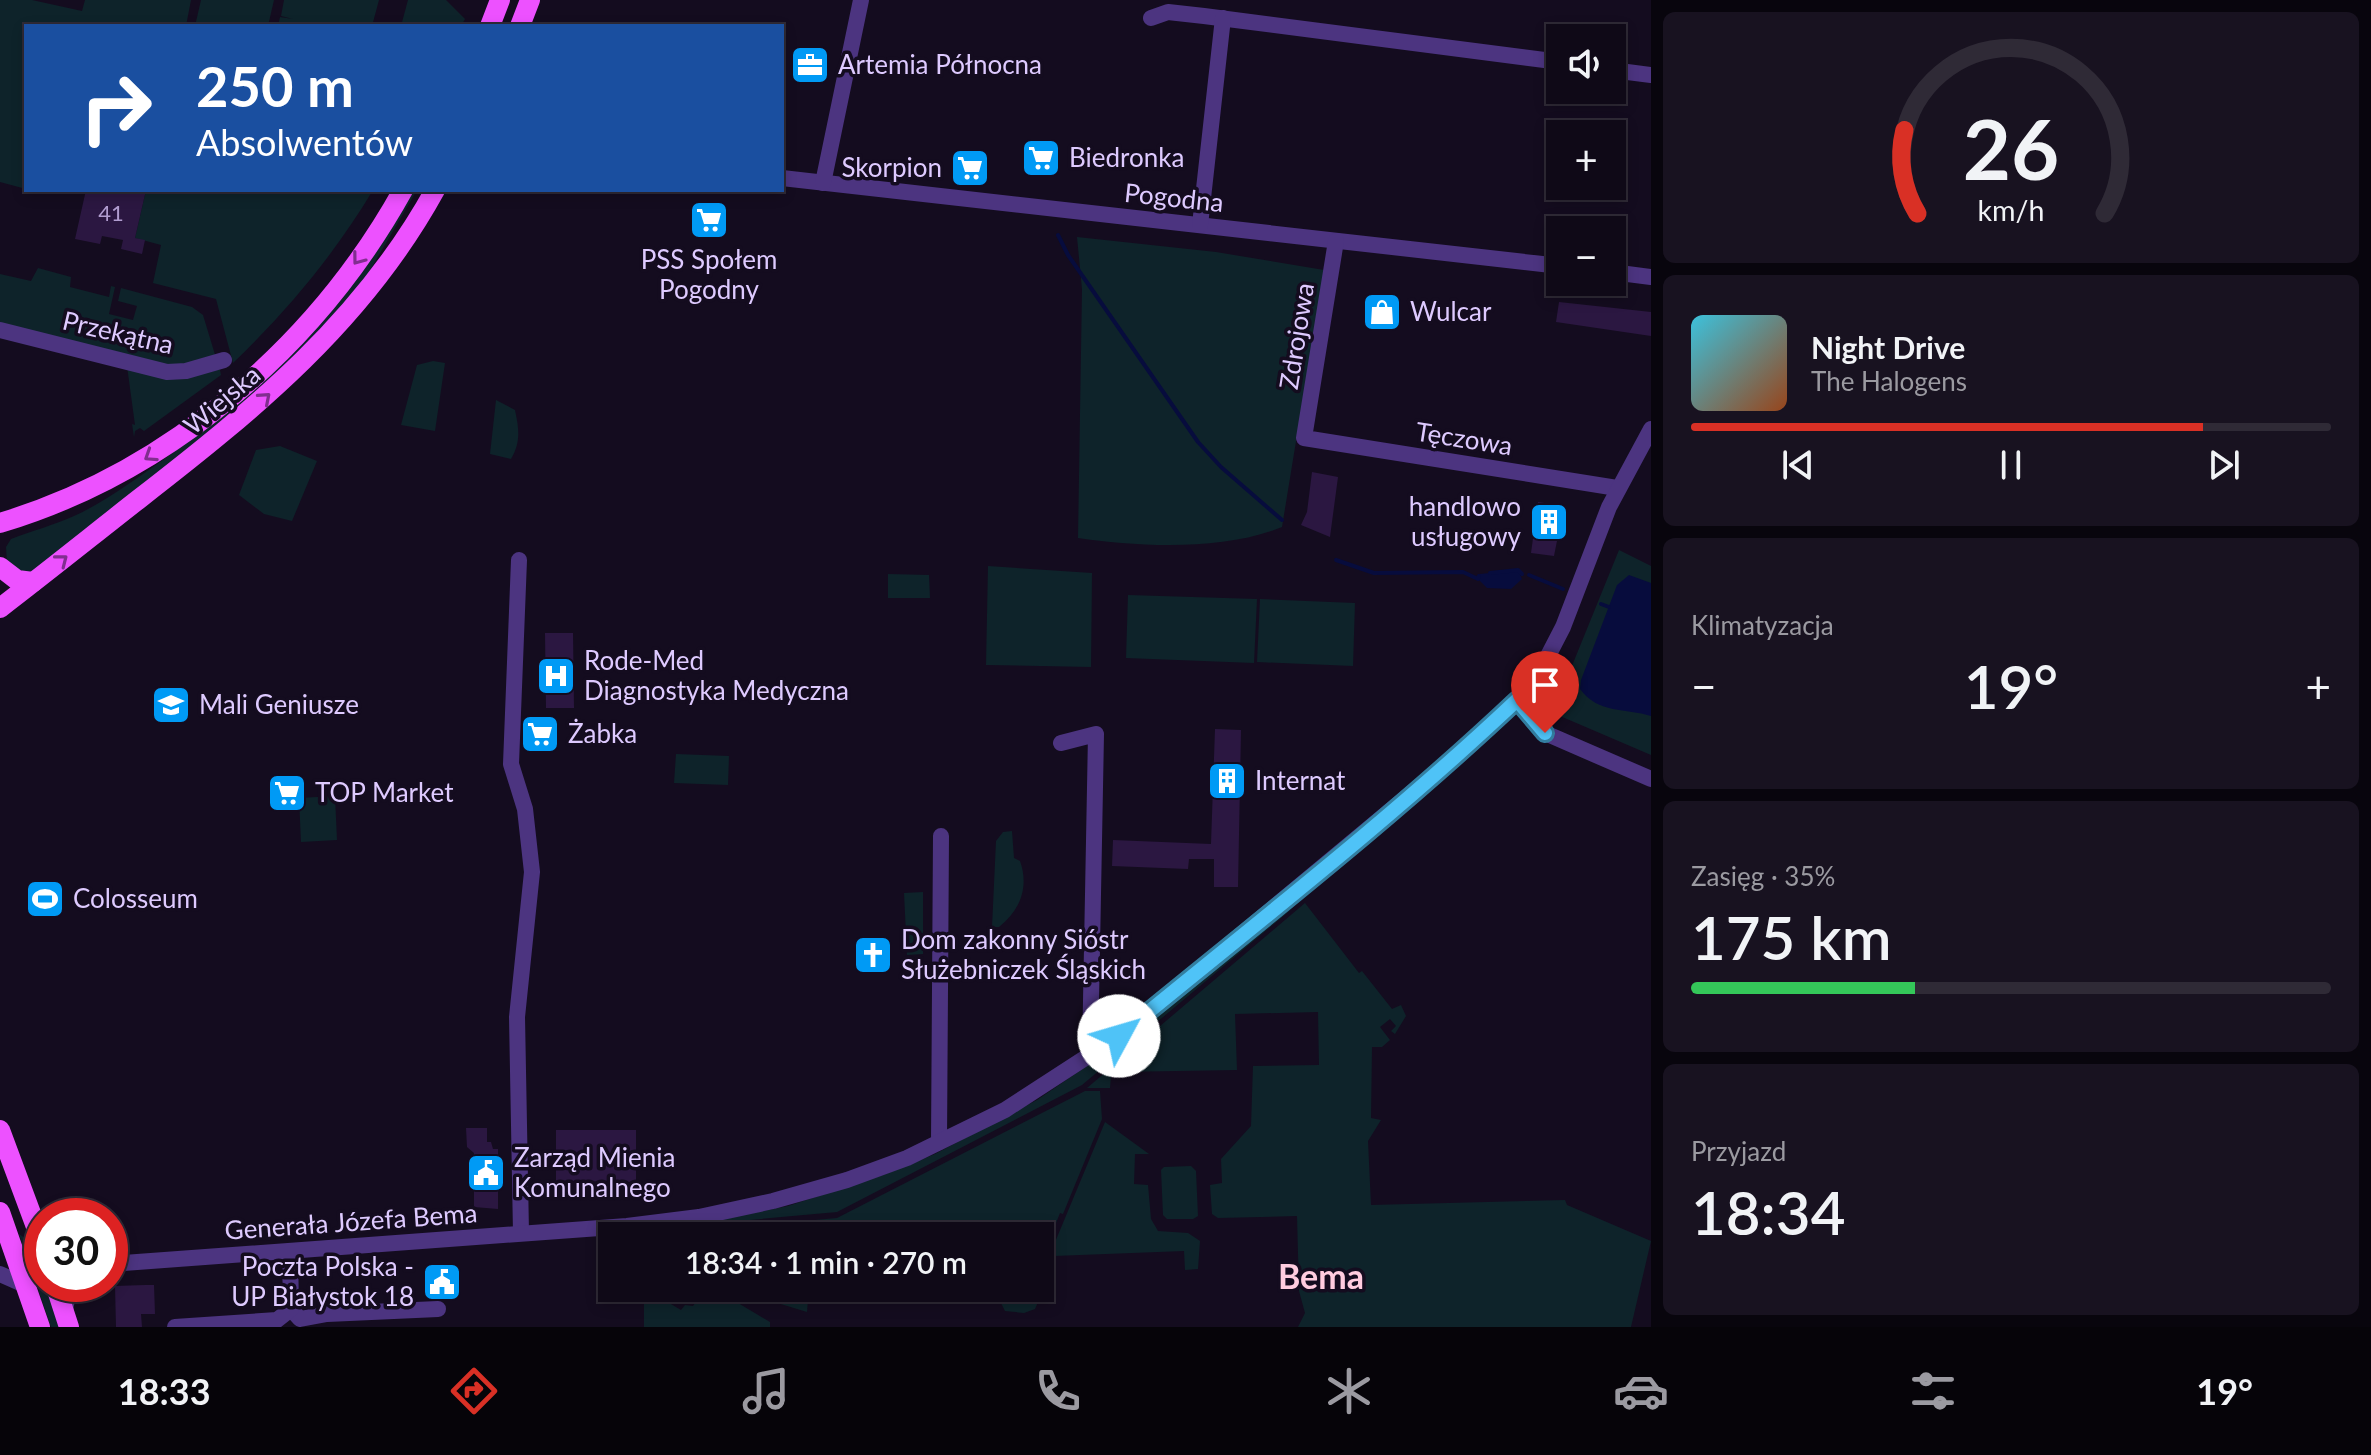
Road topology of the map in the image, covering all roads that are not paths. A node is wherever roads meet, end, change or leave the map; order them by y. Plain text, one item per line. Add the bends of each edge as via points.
1 (500, 0) edge
2 (530, 0) edge
3 (861, 0) edge
4 (1151, 18) dead end
5 (1223, 18) junction
6 (491, 24) edge
7 (521, 24) edge
8 (1546, 60) edge
9 (1626, 72) edge
10 (1651, 75) edge
11 (784, 178) edge
12 (823, 183) junction
13 (402, 192) edge
14 (434, 192) edge
15 (1200, 225) junction
16 (1336, 241) junction
17 (1546, 264) edge
18 (1626, 274) edge
19 (1651, 277) edge
20 (0, 330) edge
21 (224, 360) dead end
22 (1651, 429) edge
23 (1304, 438) joint
24 (1617, 488) junction
25 (8, 520) edge
26 (0, 540) edge
27 (519, 560) dead end
28 (0, 567) edge
29 (33, 582) junction
30 (0, 608) edge
31 (1517, 700) junction
32 (1061, 743) dead end
33 (1651, 779) edge
34 (941, 836) dead end
35 (1090, 1055) junction
36 (0, 1130) edge
37 (939, 1142) junction
38 (25, 1198) edge
39 (0, 1212) edge
40 (521, 1233) junction
41 (12, 1245) junction
42 (290, 1251) junction
43 (128, 1263) edge
44 (0, 1268) edge
45 (0, 1274) edge
46 (24, 1278) edge
47 (24, 1285) edge
48 (31, 1302) edge
49 (291, 1309) junction
50 (438, 1309) dead end
51 (38, 1326) edge
52 (175, 1327) edge

1 - 6 main road
2 - 7 main road
3 - 12 street
4 - 5 street via 1168,12
5 - 8 street
5 - 15 street
9 - 10 street
11 - 12 street, Pogodna
12 - 15 street, Pogodna
13 -> 25 main road, Wiejska via 312,319 234,394 129,470 73,498
29 -> 14 main road, Wiejska via 284,382 379,275
15 - 16 street, Pogodna
16 - 17 street, Pogodna
16 - 23 street, Zdrojowa
18 - 19 street
20 - 21 street, Przekątna via 167,372
22 - 24 street, Generała Józefa Bema
23 - 24 street, Tęczowa
24 - 31 street, Generała Józefa Bema via 1551,654
25 - 26 main road
27 - 40 street via 511,764 523,802 532,872 517,1017
28 - 29 main road via 17,580
29 - 30 main road, Wiejska
31 - 33 street via 1545,733
31 - 35 street, Generała Józefa Bema via 1305,883
32 - 35 street via 1096,734
34 - 37 street
35 - 37 street, Generała Józefa Bema via 1005,1110
36 - 38 main road
37 - 40 street, Generała Józefa Bema via 847,1180 746,1207 627,1226
39 - 41 main road
40 - 42 street, Generała Józefa Bema
41 - 44 street
41 - 46 main road
42 - 43 street, Generała Józefa Bema
42 - 49 street
45 - 47 street
48 - 51 main road
49 - 50 street via 300,1319
49 - 52 street via 277,1320

